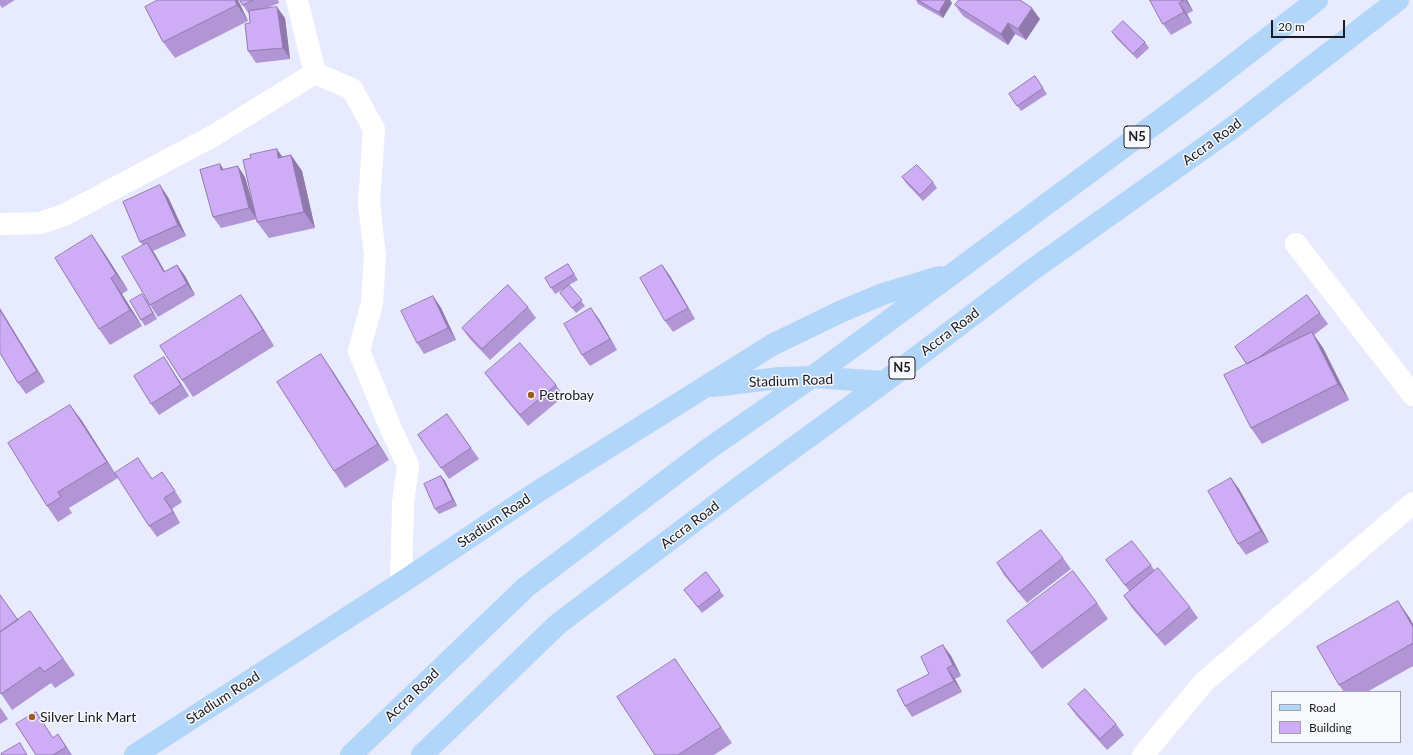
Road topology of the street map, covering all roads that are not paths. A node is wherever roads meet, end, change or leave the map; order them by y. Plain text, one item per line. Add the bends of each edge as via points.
1 (297, 0) edge
2 (1317, 0) edge
3 (1398, 0) edge
4 (315, 73) junction
5 (0, 224) edge
6 (1296, 244) dead end
7 (955, 272) junction
8 (812, 377) junction
9 (884, 382) junction
10 (706, 387) junction
11 (1413, 395) edge
12 (1413, 503) edge
13 (401, 583) junction
14 (135, 755) edge
15 (351, 755) edge
16 (422, 755) edge
17 (1143, 755) edge

1 - 4 street
2 - 7 main road, Accra Road / N5
3 - 9 main road, Accra Road / N5 via 1232,128 1032,270
4 - 5 street via 213,136 64,215 41,223
4 - 13 street via 352,90 374,129 369,203 375,256 372,303 359,351 390,429 408,465 403,503
6 - 11 street
7 - 8 main road, Accra Road / N5
7 - 10 main road via 883,294 842,311 772,345
8 - 9 main road, Stadium Road
8 - 10 main road, Stadium Road
8 - 15 main road, Accra Road / N5 via 707,450 526,587
9 - 16 main road, Accra Road / N5 via 558,624
10 - 13 main road, Stadium Road via 534,494
12 - 17 street via 1204,682
13 - 14 main road, Stadium Road

